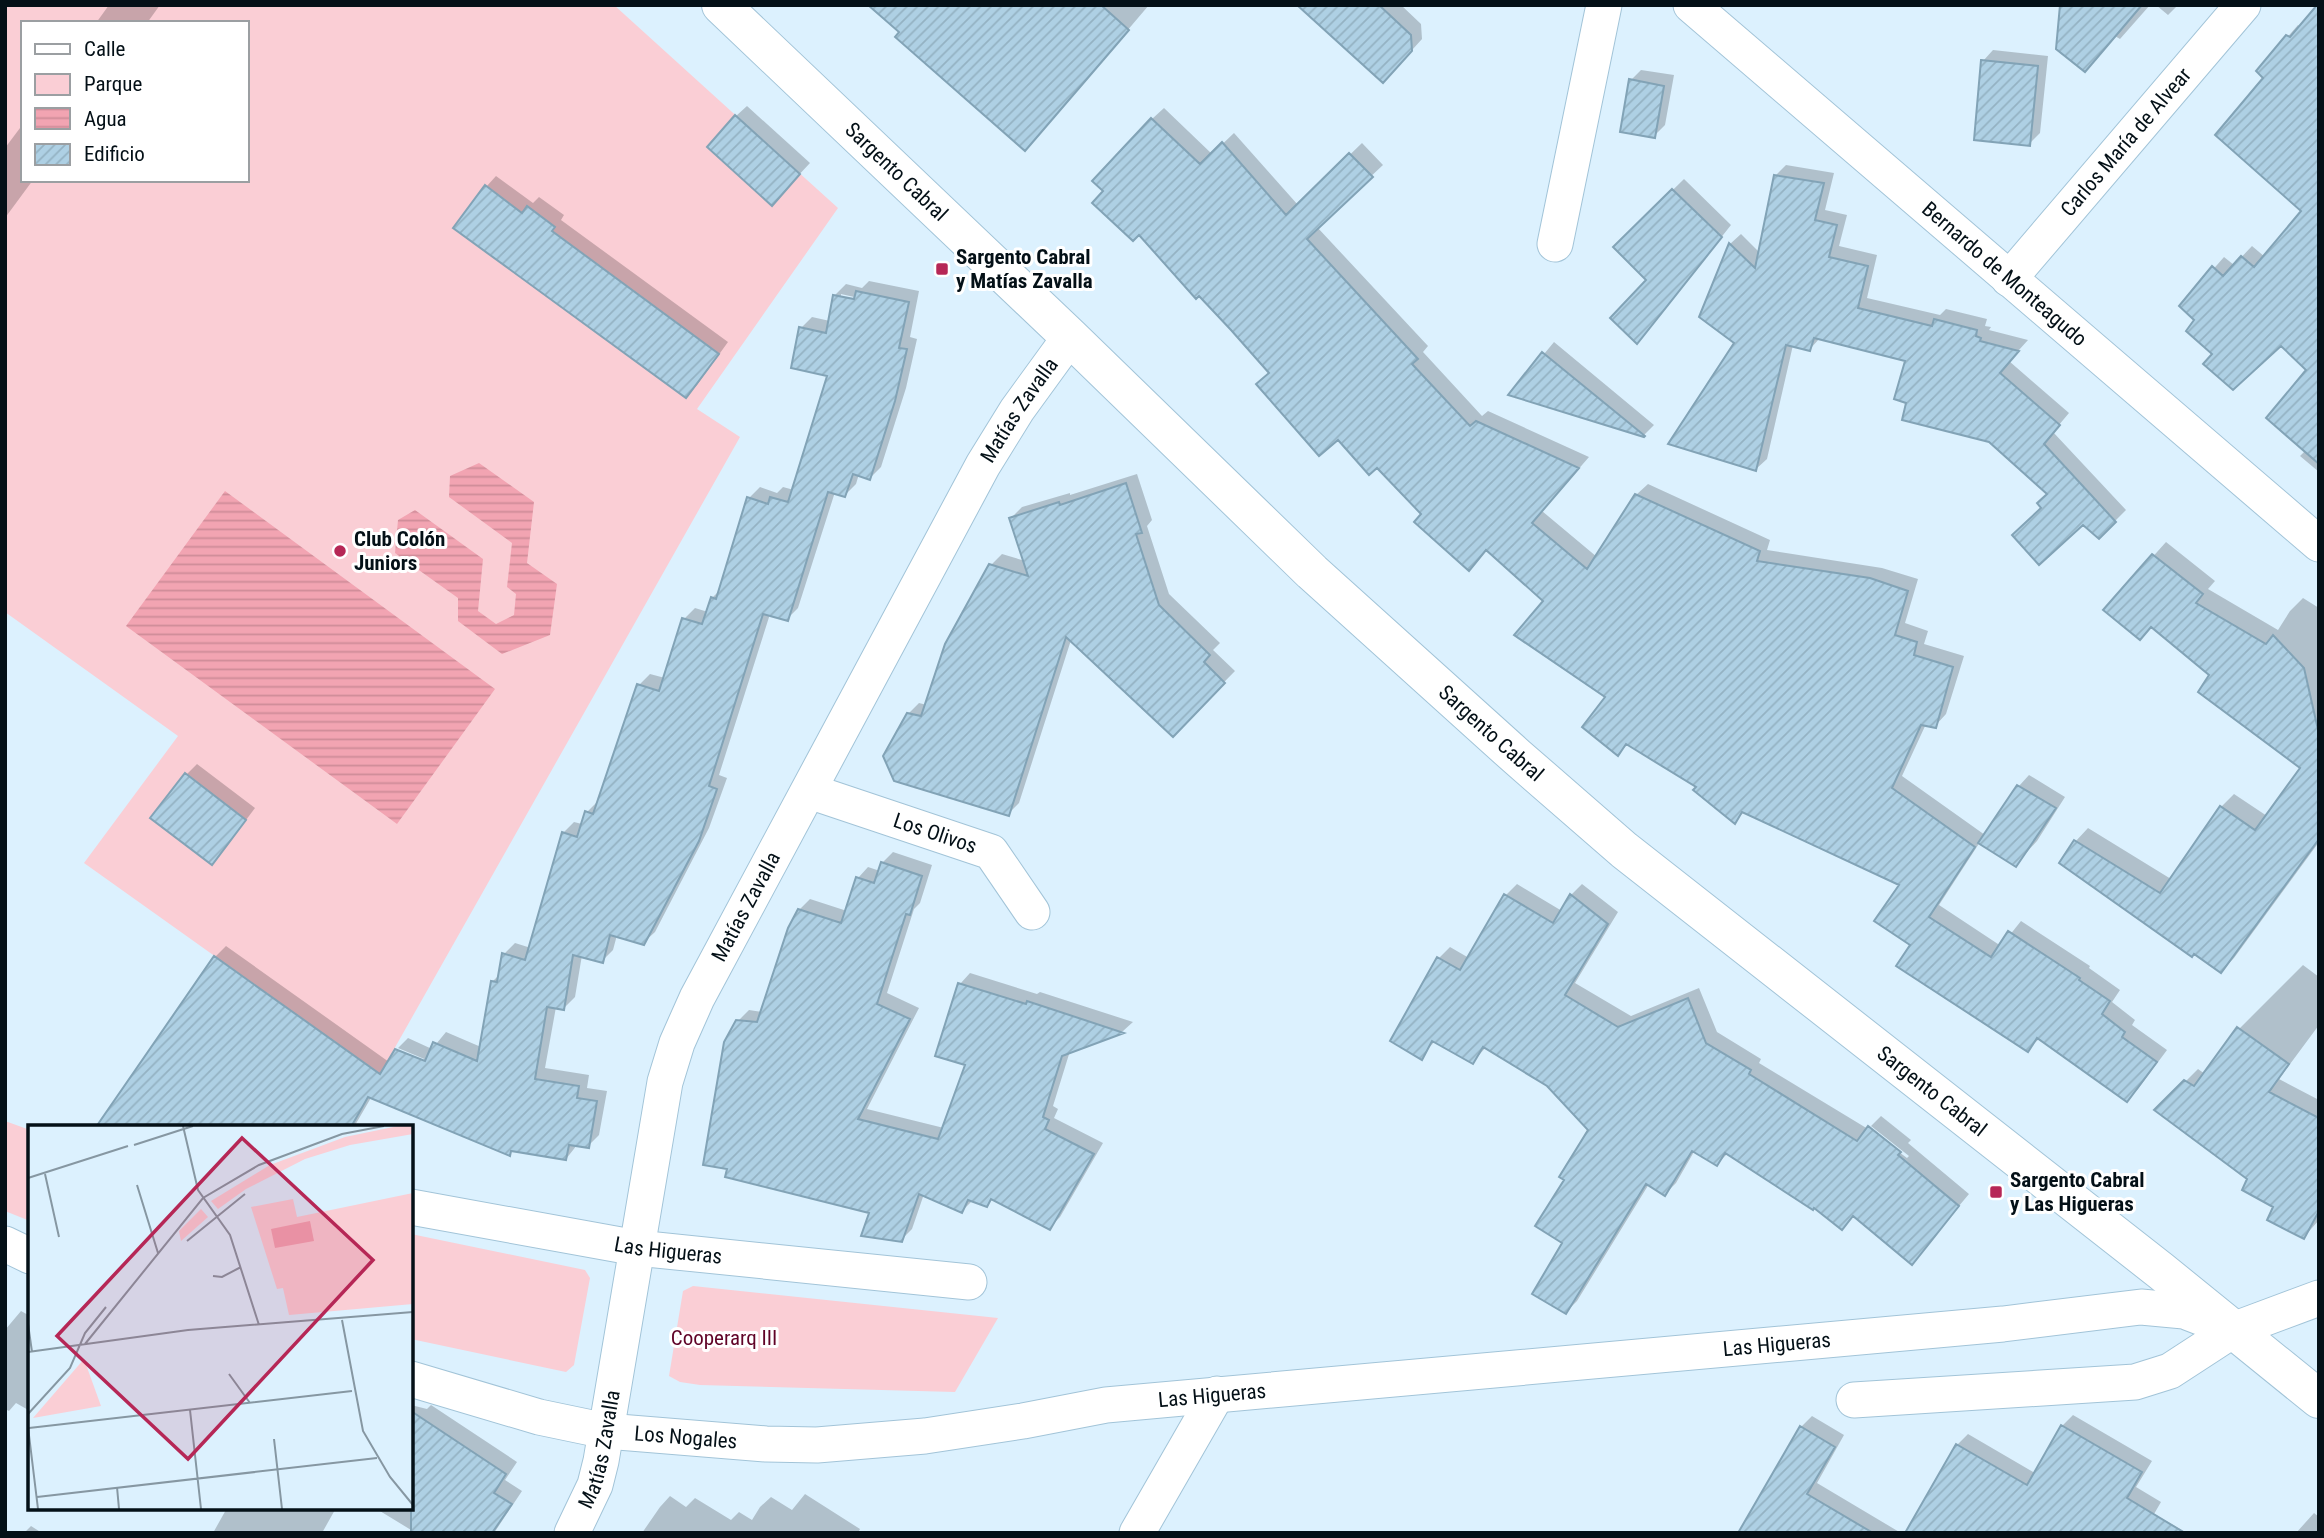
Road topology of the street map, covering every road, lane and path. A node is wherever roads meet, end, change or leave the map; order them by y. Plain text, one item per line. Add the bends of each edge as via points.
1 (721, 5) edge
2 (1604, 5) edge
3 (1691, 5) edge
4 (2243, 5) edge
5 (1555, 244) dead end
6 (2009, 279) junction
7 (1070, 337) junction
8 (2319, 544) edge
9 (809, 792) junction
10 (1032, 912) dead end
11 (413, 1207) edge
12 (5, 1244) edge
13 (636, 1248) junction
14 (28, 1255) edge
15 (970, 1282) dead end
16 (2319, 1298) edge
17 (2233, 1330) junction
18 (413, 1380) edge
19 (1217, 1394) junction
20 (2319, 1399) edge
21 (1854, 1401) dead end
22 (606, 1431) junction
23 (925, 1436) joint
24 (572, 1533) edge
25 (1137, 1533) edge

1 - 7 main road, Sargento Cabral
2 - 5 street
3 - 6 street, Bernardo de Monteagudo
4 - 6 street, Carlos María de Alvear
6 - 8 street, Bernardo de Monteagudo
7 - 9 street, Matías Zavalla via 983,465
7 - 17 main road, Sargento Cabral via 1312,572 1624,850
9 - 10 street, Los Olivos via 991,852
9 - 13 street, Matías Zavalla via 677,1043 665,1082
11 - 13 street, Las Higueras
12 - 14 street
13 - 15 street, Las Higueras
13 - 22 street, Matías Zavalla
16 - 17 street
17 - 19 street, Las Higueras via 2184,1311 2141,1307 2003,1324
17 - 20 main road, Sargento Cabral
17 - 21 street via 2170,1371 2135,1382
18 - 22 street, Los Nogales via 539,1417
19 - 23 street, Las Higueras via 1107,1405
19 - 25 street
22 - 23 street, Los Nogales via 817,1445
22 - 24 street, Matías Zavalla via 595,1485

